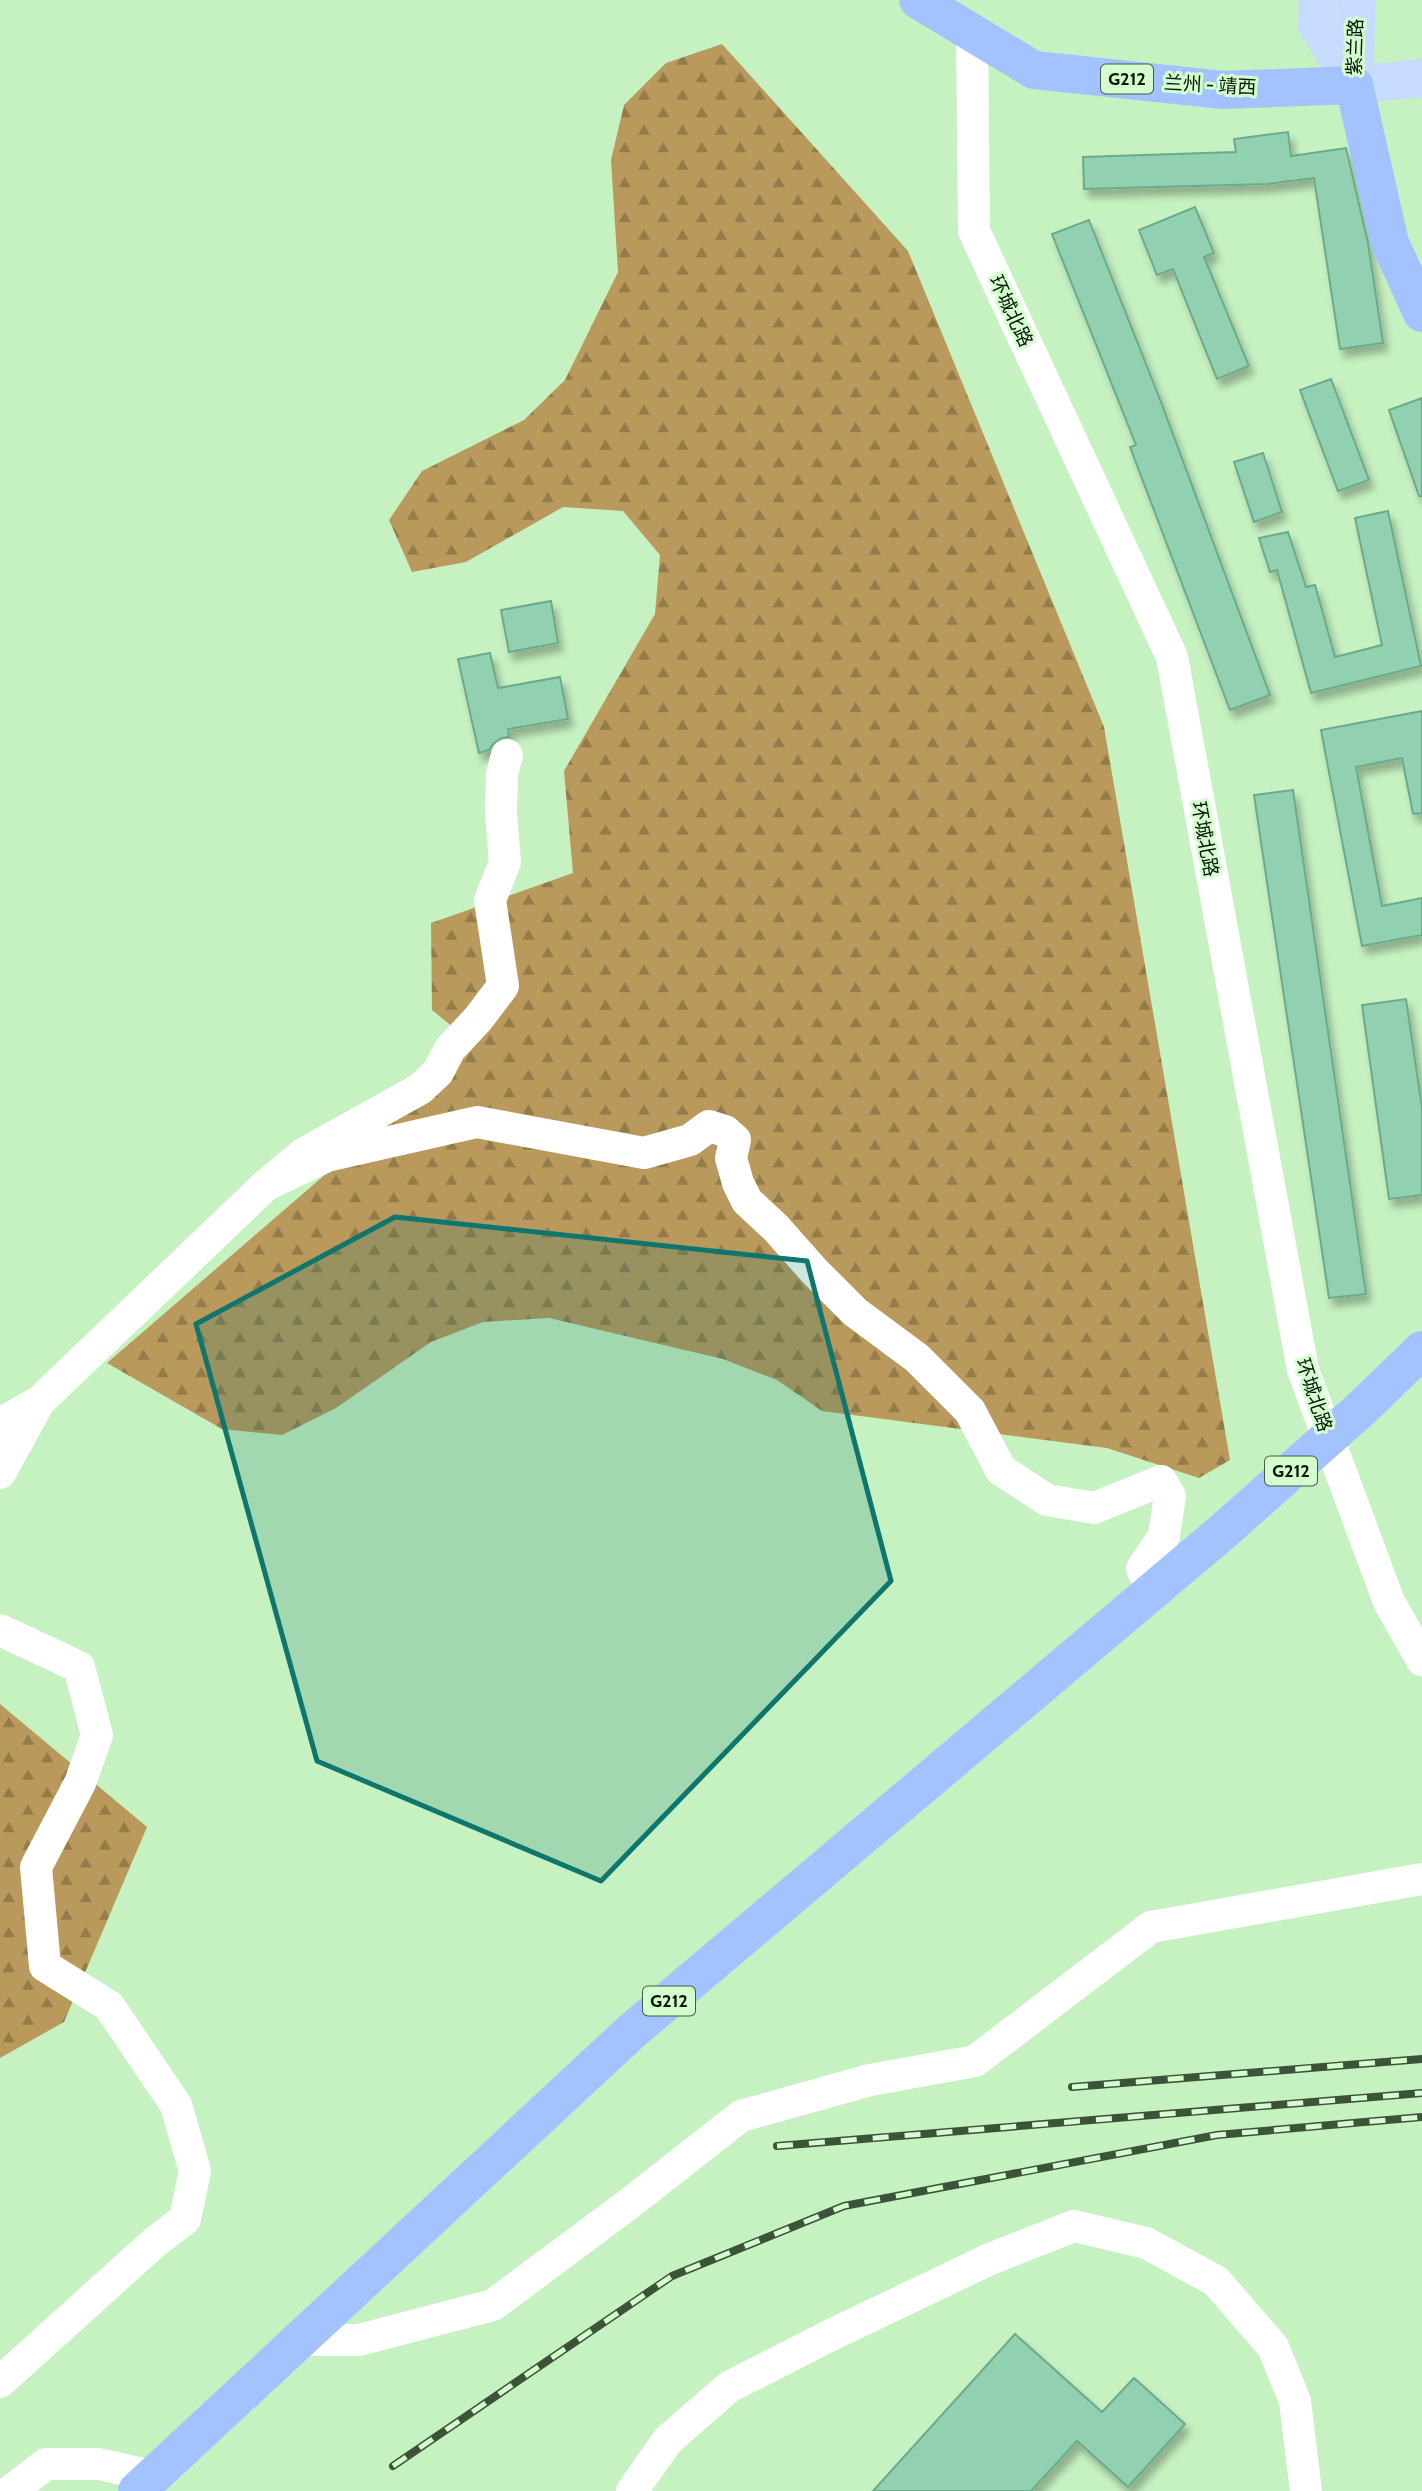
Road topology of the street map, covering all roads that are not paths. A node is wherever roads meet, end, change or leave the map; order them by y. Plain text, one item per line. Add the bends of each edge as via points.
1 (918, 0) edge
2 (1318, 0) edge
3 (1357, 0) edge
4 (972, 32) junction
5 (1422, 78) edge
6 (1354, 85) junction
7 (1422, 313) edge
8 (506, 755) dead end
9 (266, 1185) junction
10 (1422, 1350) edge
11 (40, 1401) junction
12 (0, 1424) edge
13 (0, 1473) edge
14 (1154, 1591) junction
15 (0, 1630) edge
16 (1422, 1660) edge
17 (1422, 1879) edge
18 (299, 2340) junction
19 (0, 2382) edge
20 (145, 2484) edge
21 (11, 2491) edge
22 (632, 2491) edge
23 (1306, 2491) edge

1 - 4 highway, 兰州 - 靖西 / G212
2 - 6 main road, 紫兰路 via 1317,25
3 - 6 main road, 紫兰路
4 - 6 highway, 兰州 - 靖西 / G212 via 1034,70 1223,90
4 - 16 street, 环城北路 via 974,231 1172,657 1303,1370 1389,1602
5 - 6 main road
6 - 7 highway via 1390,243
8 - 9 street via 501,813 505,862 490,900 503,986 420,1089 303,1154
9 - 11 street
9 - 14 street via 327,1156 477,1122 644,1153 690,1140 709,1126 725,1131 735,1140 731,1158 747,1201 855,1312 917,1358 970,1411 1001,1470 1047,1500 1094,1508 1161,1481 1170,1496 1164,1536 1142,1569
10 - 14 highway, G212
11 - 12 street
11 - 13 street
14 - 18 highway, G212 via 632,2031
15 - 19 street via 79,1667 97,1735 80,1783 36,1867 45,1966 109,2006 176,2105 195,2171 186,2219
17 - 18 street via 1151,1927 975,2061 870,2080 741,2116 493,2305 359,2340
18 - 20 highway, G212
20 - 21 street via 99,2464 46,2464
22 - 23 street via 668,2440 729,2387 990,2259 1074,2226 1146,2243 1216,2281 1273,2347 1295,2401

